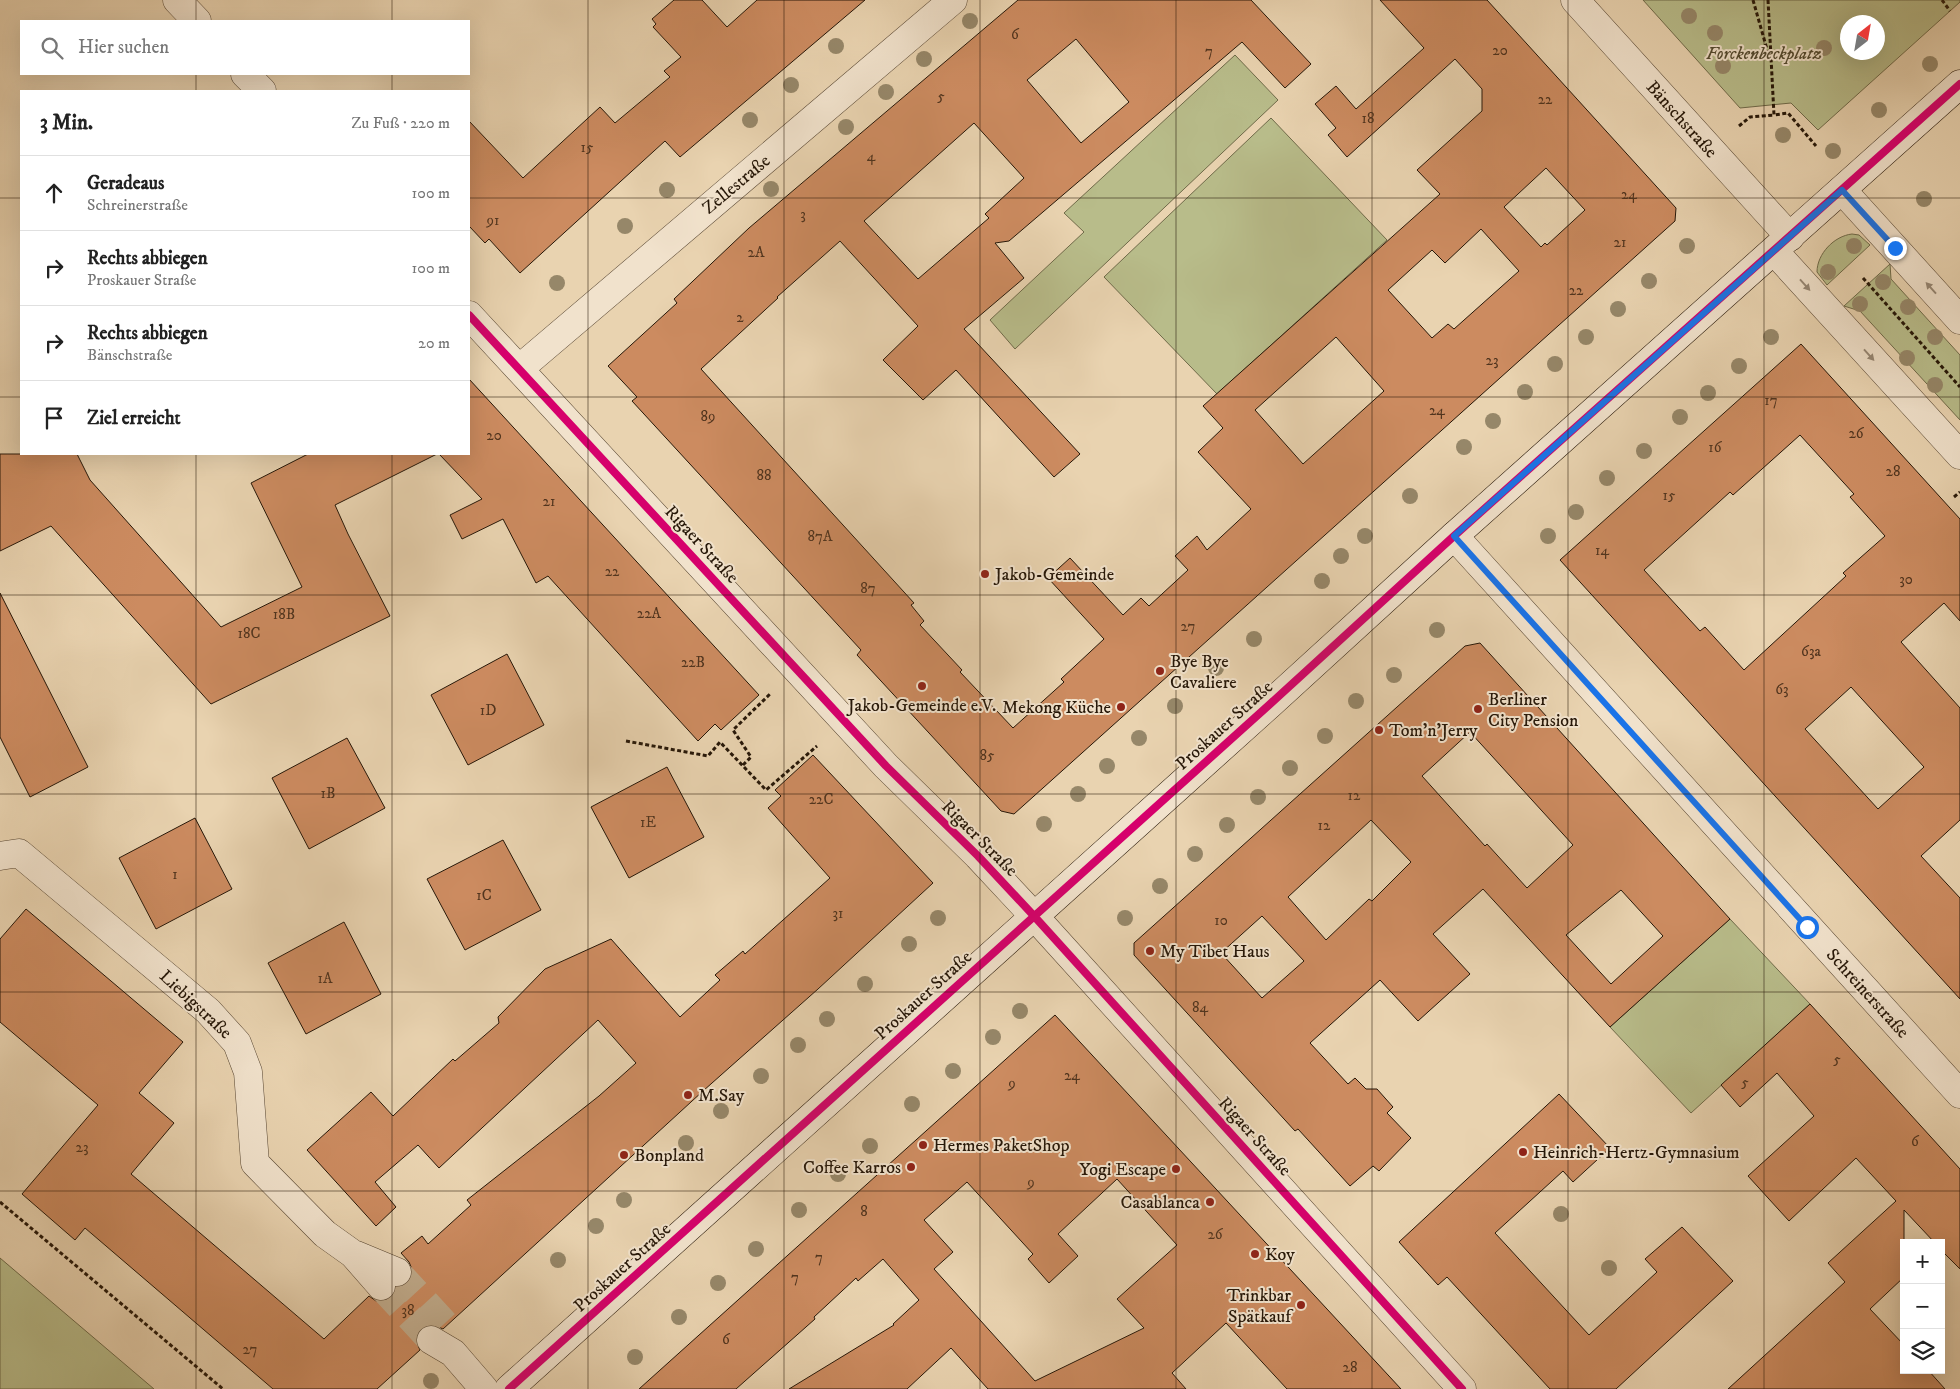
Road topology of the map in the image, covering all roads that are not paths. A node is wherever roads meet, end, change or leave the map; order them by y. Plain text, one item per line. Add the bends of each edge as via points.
1 (177, 0) edge
2 (953, 0) edge
3 (1574, 0) edge
4 (196, 20) edge
5 (247, 75) edge
6 (1960, 84) edge
7 (261, 90) edge
8 (1842, 190) junction
9 (1782, 244) junction
10 (470, 315) edge
11 (1960, 320) edge
12 (519, 369) junction
13 (1960, 455) edge
14 (1454, 536) junction
15 (0, 856) edge
16 (1034, 916) junction
17 (1960, 1094) edge
18 (389, 1279) tunnel mouth
19 (443, 1339) tunnel mouth
20 (484, 1389) edge
21 (509, 1389) edge
22 (1462, 1389) edge

1 - 4 street
2 - 12 street, Zellestraße
3 - 9 street, Bänschstraße
5 - 7 street
6 - 8 street, Proskauer Straße
8 - 9 street, Proskauer Straße
11 -> 8 street
9 -> 13 street, Bänschstraße
9 - 14 street, Proskauer Straße
10 - 12 street, Rigaer Straße
12 - 16 street, Rigaer Straße via 886,766
14 - 16 street, Proskauer Straße
14 - 17 street, Schreinerstraße
15 - 18 street, Liebigstraße via 19,853 208,1011 237,1043 248,1072 255,1163 325,1234
16 - 21 street, Proskauer Straße
16 - 22 street, Rigaer Straße
19 - 20 street

